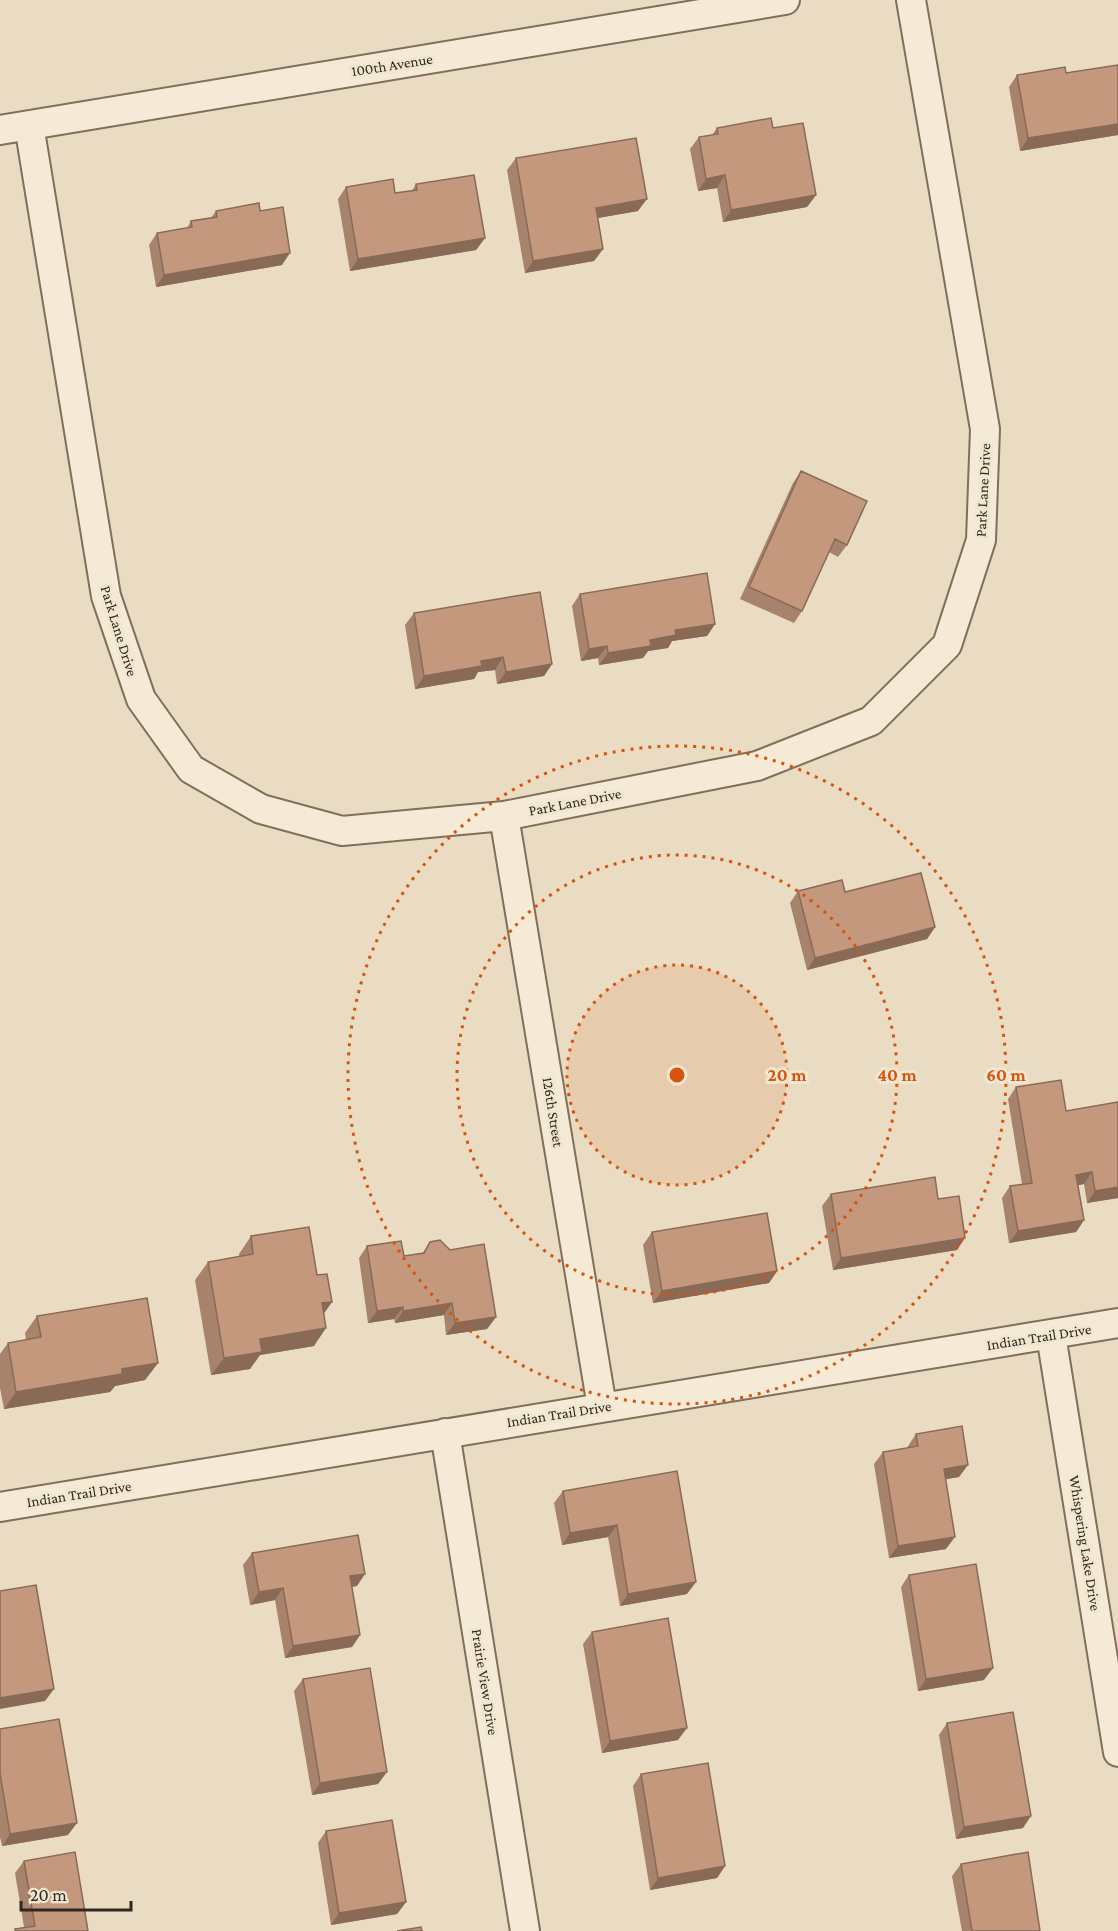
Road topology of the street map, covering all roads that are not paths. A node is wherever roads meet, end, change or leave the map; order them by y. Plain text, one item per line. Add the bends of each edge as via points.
1 (785, 0) edge
2 (911, 0) edge
3 (29, 125) junction
4 (0, 130) edge
5 (504, 816) junction
6 (1118, 1323) edge
7 (1051, 1335) junction
8 (602, 1407) junction
9 (445, 1433) junction
10 (0, 1507) edge
11 (1118, 1752) edge
12 (525, 1931) edge

1 - 3 street, 100th Avenue
2 - 5 street, Park Lane Drive via 986,429 981,540 947,645 871,722 758,766
3 - 4 street, 100th Avenue
3 - 5 street, Park Lane Drive via 106,596 141,699 191,769 261,809 342,831
5 - 8 street, 126th Street
6 - 7 street, Indian Trail Drive
7 - 8 street, Indian Trail Drive
7 - 11 street, Whispering Lake Drive
8 - 9 street, Indian Trail Drive
9 - 10 street, Indian Trail Drive
9 - 12 street, Prairie View Drive

